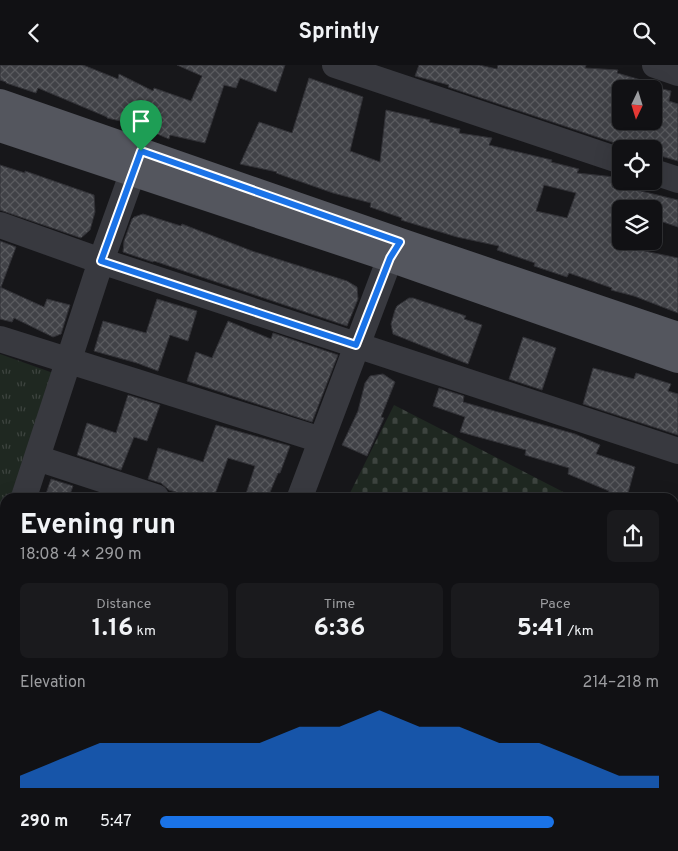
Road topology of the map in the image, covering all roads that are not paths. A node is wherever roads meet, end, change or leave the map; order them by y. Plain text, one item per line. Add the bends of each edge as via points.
1 (335, 65) edge
2 (655, 65) edge
3 (678, 73) edge
4 (0, 103) edge
5 (0, 128) edge
6 (612, 158) edge
7 (137, 162) junction
8 (662, 175) edge
9 (678, 180) edge
10 (0, 225) edge
11 (395, 250) junction
12 (101, 261) junction
13 (678, 336) edge
14 (0, 339) edge
15 (356, 345) junction
16 (678, 359) edge
17 (69, 362) junction
18 (321, 440) junction
19 (678, 451) edge
20 (37, 459) junction
21 (25, 493) edge
22 (143, 493) edge
23 (301, 493) edge

1 - 6 street
2 - 3 street
4 - 7 main road
5 - 7 main road
7 - 11 main road
7 - 12 street
8 - 9 street
10 - 12 street
11 - 13 main road
11 - 15 street
11 - 16 main road
12 - 15 street
12 - 17 street
14 - 17 street
15 - 18 street
15 - 19 street
17 - 18 street
17 - 20 street
18 - 23 street
20 - 21 street
20 - 22 street

